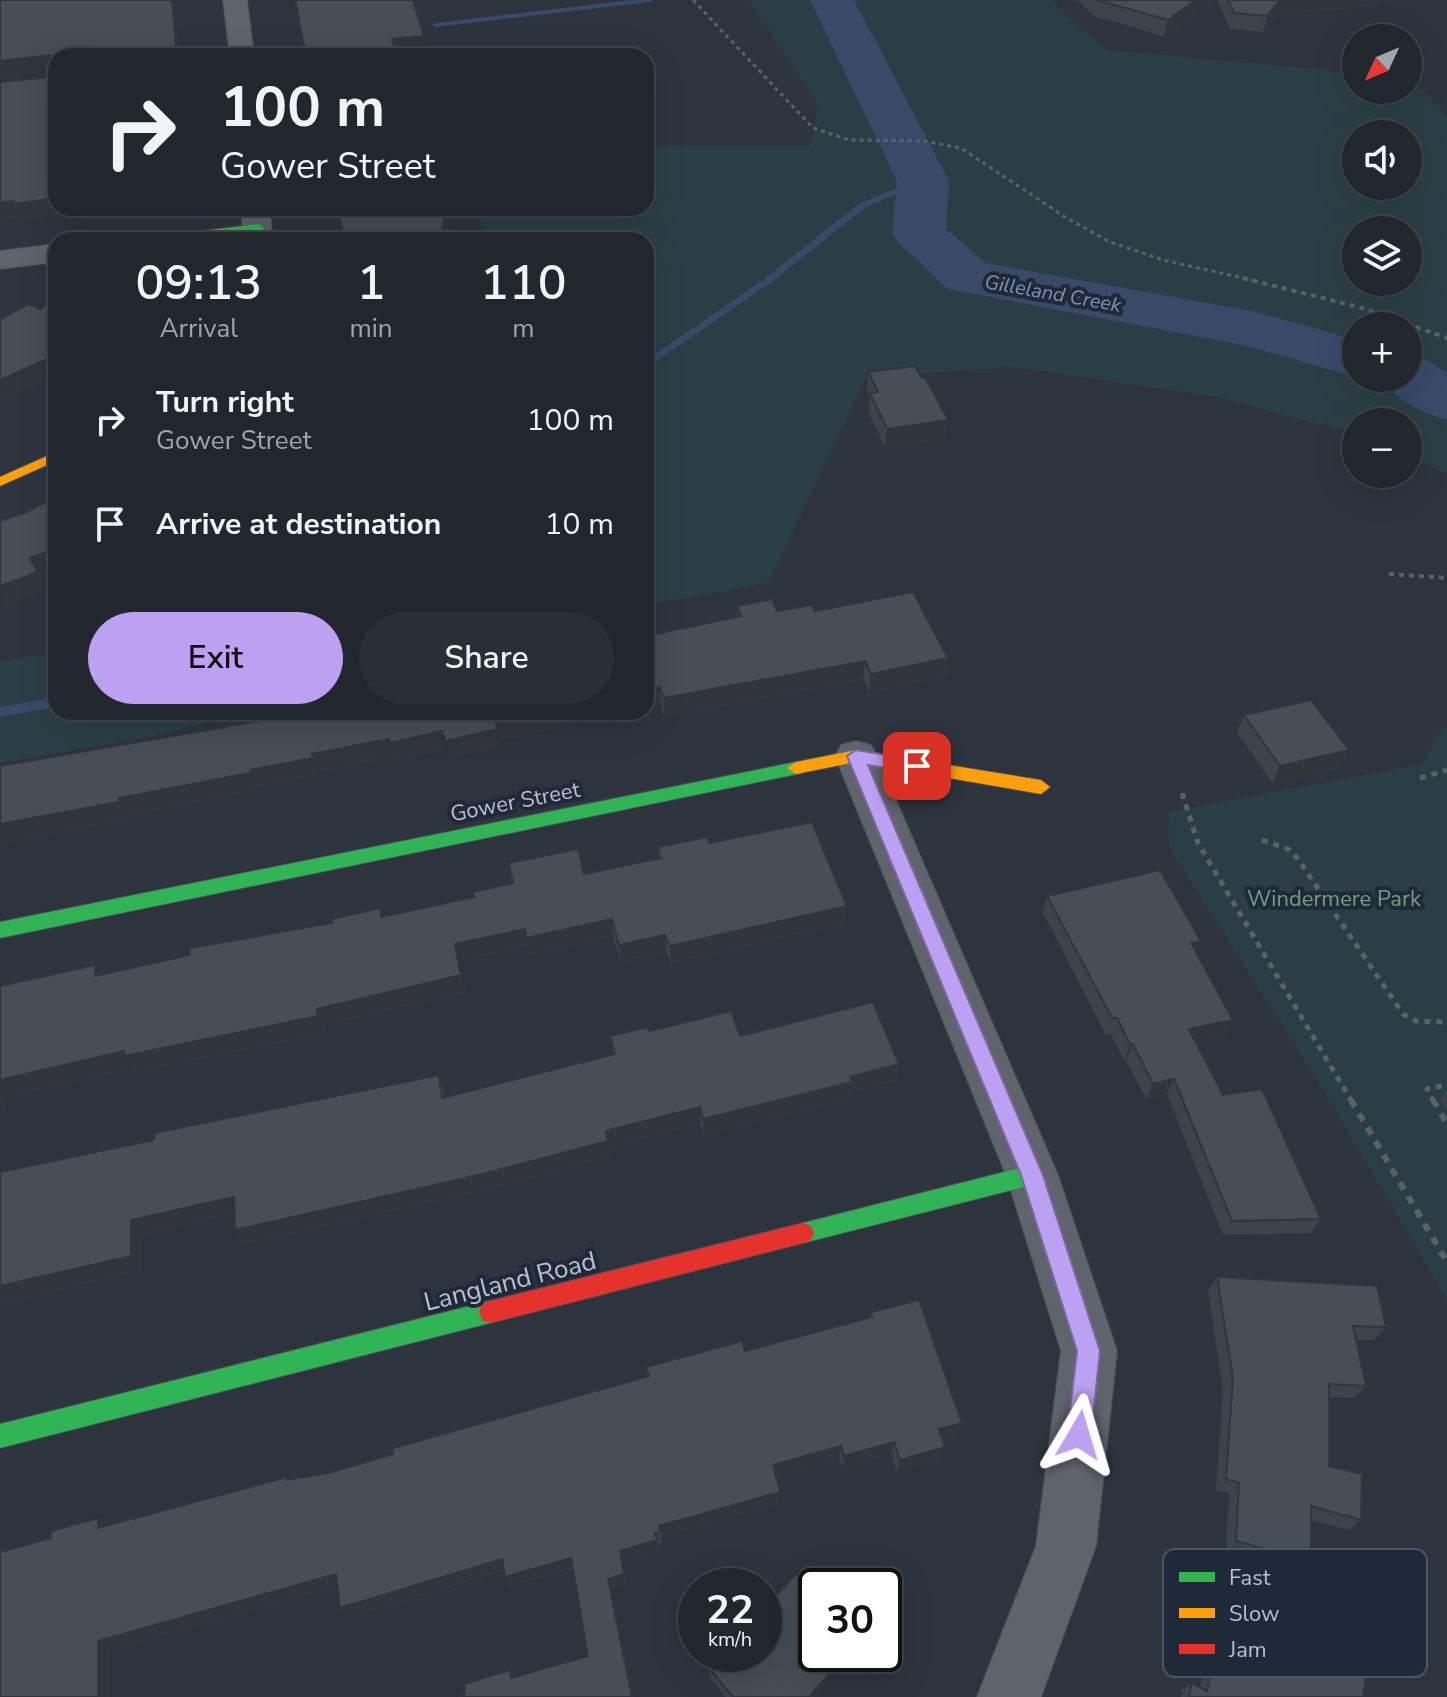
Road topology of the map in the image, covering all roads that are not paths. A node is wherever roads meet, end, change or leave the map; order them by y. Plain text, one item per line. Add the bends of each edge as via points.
1 (235, 0) edge
2 (241, 48) edge
3 (257, 225) edge
4 (213, 232) edge
5 (48, 254) edge
6 (0, 260) edge
7 (48, 460) edge
8 (0, 482) edge
9 (856, 756) junction
10 (1041, 787) dead end
11 (0, 930) edge
12 (1032, 1175) junction
13 (0, 1436) edge
14 (1009, 1697) edge

1 - 2 street
3 - 4 street
5 - 6 street
7 - 8 street
9 - 10 street, Gower Street
9 - 11 street, Gower Street
9 - 12 street
12 - 13 street, Langland Road
12 - 14 street via 1089,1351 1066,1546

